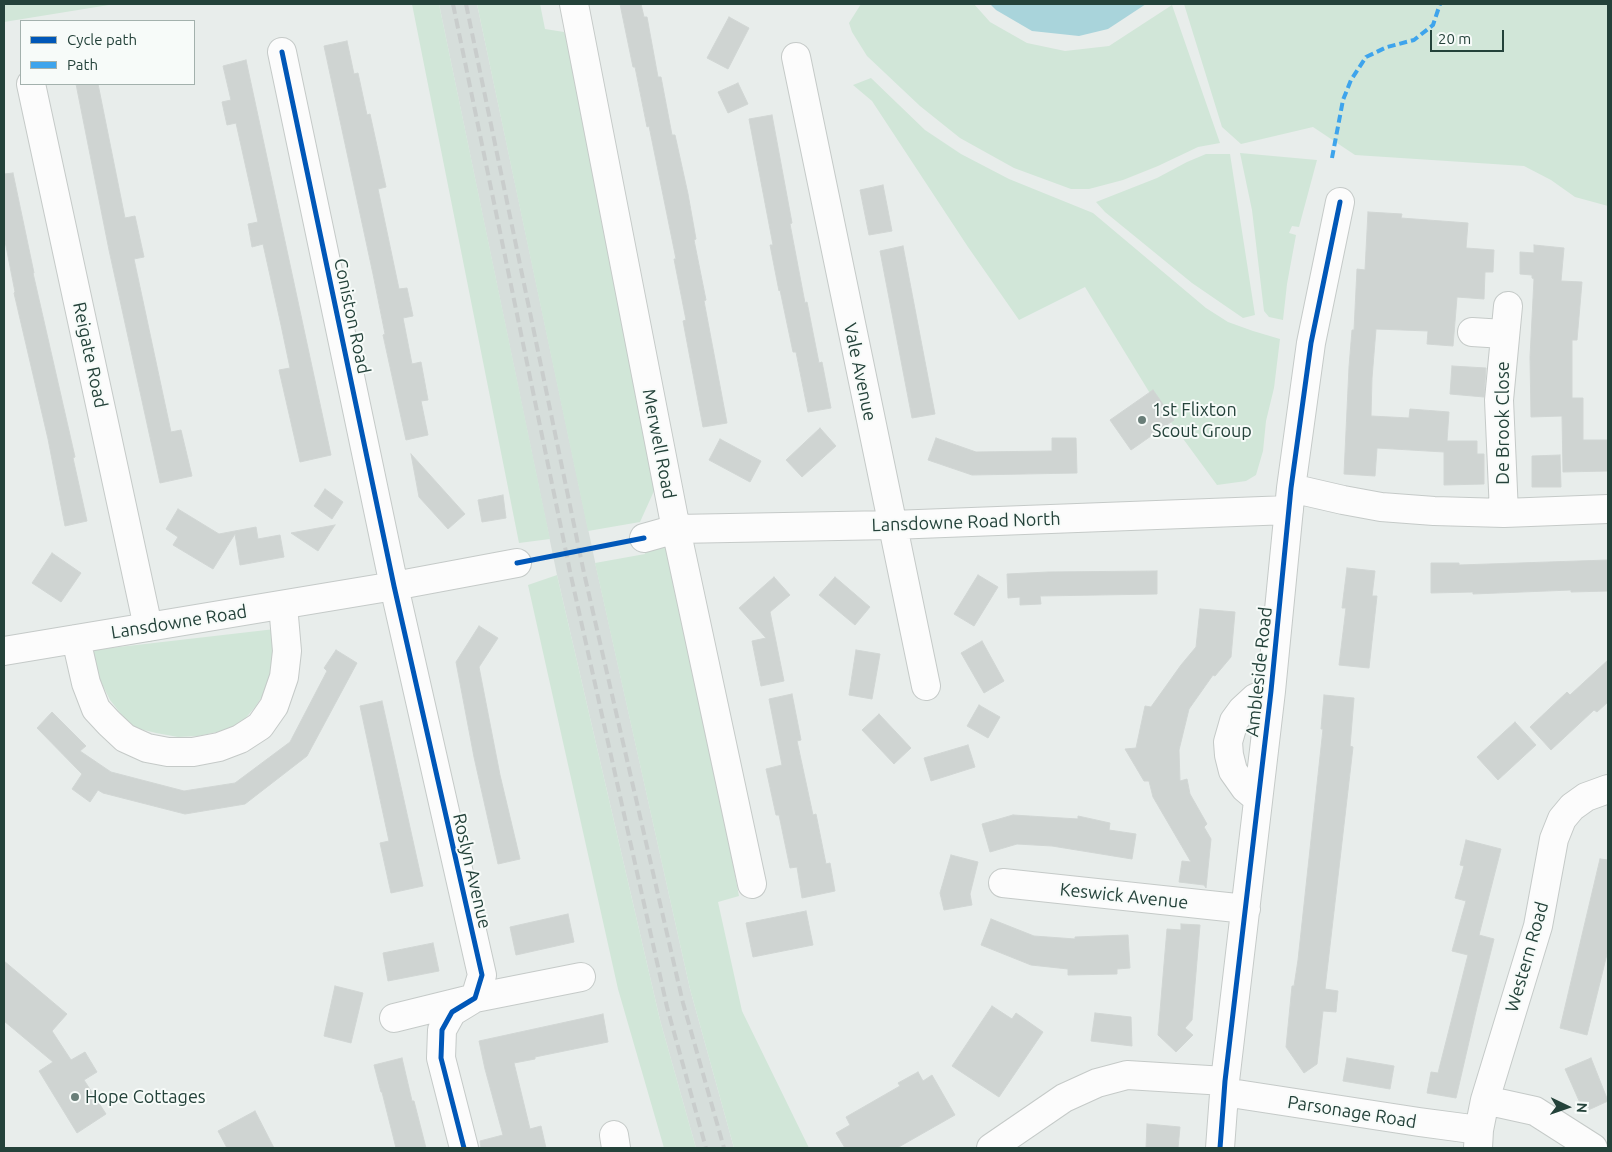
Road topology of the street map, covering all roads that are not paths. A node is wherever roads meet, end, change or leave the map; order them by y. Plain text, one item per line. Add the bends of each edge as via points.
1 (574, 4) edge
2 (282, 52) dead end
3 (796, 57) dead end
4 (31, 85) edge
5 (1340, 202) dead end
6 (1508, 306) dead end
7 (1472, 332) dead end
8 (1504, 334) junction
9 (1290, 499) junction
10 (1608, 509) edge
11 (1504, 513) junction
12 (892, 525) junction
13 (676, 529) junction
14 (644, 538) dead end
15 (517, 562) dead end
16 (394, 586) junction
17 (283, 605) junction
18 (148, 627) junction
19 (76, 639) junction
20 (4, 651) edge
21 (926, 686) dead end
22 (1271, 691) junction
23 (1608, 789) edge
24 (1258, 799) junction
25 (1003, 883) dead end
26 (752, 884) dead end
27 (1246, 909) junction
28 (581, 977) dead end
29 (475, 998) junction
30 (394, 1018) dead end
31 (1225, 1087) junction
32 (1485, 1100) junction
33 (1478, 1139) edge
34 (464, 1148) edge
35 (991, 1148) edge
36 (1220, 1148) edge
37 (1594, 1148) edge

1 - 13 street, Merwell Road
2 - 16 street, Coniston Road
3 - 12 street, Vale Avenue
4 - 18 street, Reigate Road
5 - 9 street, Ambleside Road via 1311,343
6 - 8 street, De Brook Close
7 - 8 street
8 - 11 street, De Brook Close via 1499,400
9 - 11 street, Lansdowne Road North via 1343,500 1434,511
9 - 12 street, Lansdowne Road North
9 - 22 street, Ambleside Road
10 - 11 street, Lansdowne Road North
12 - 13 street, Lansdowne Road North
12 - 21 street, Vale Avenue
13 - 14 street, Lansdowne Road North
13 - 26 street, Merwell Road
15 - 16 street, Lansdowne Road
16 - 17 street, Lansdowne Road
16 - 29 street, Roslyn Avenue via 482,975
17 - 18 street, Lansdowne Road
17 - 19 street via 287,651 284,677 274,706 260,726 240,739 193,752 147,748 125,738 109,723 96,709
18 - 19 street, Lansdowne Road
19 - 20 street, Lansdowne Road
22 - 24 street, Ambleside Road
22 - 24 street, Ambleside Road via 1255,698 1242,710 1234,721 1228,742 1233,771 1244,788
23 - 32 street, Western Road via 1586,797 1572,807 1562,819 1554,839 1538,926
24 - 27 street, Ambleside Road
25 - 27 street, Keswick Avenue
27 - 31 street, Ambleside Road
28 - 29 street
29 - 30 street
29 - 34 street via 452,1012 442,1030 441,1058
31 - 33 street, Parsonage Road via 1419,1122
31 - 35 street, Parsonage Road via 1127,1075 1097,1083 1064,1098
31 - 36 street, Ambleside Road
32 - 33 street, Western Road
32 - 37 street via 1535,1111

